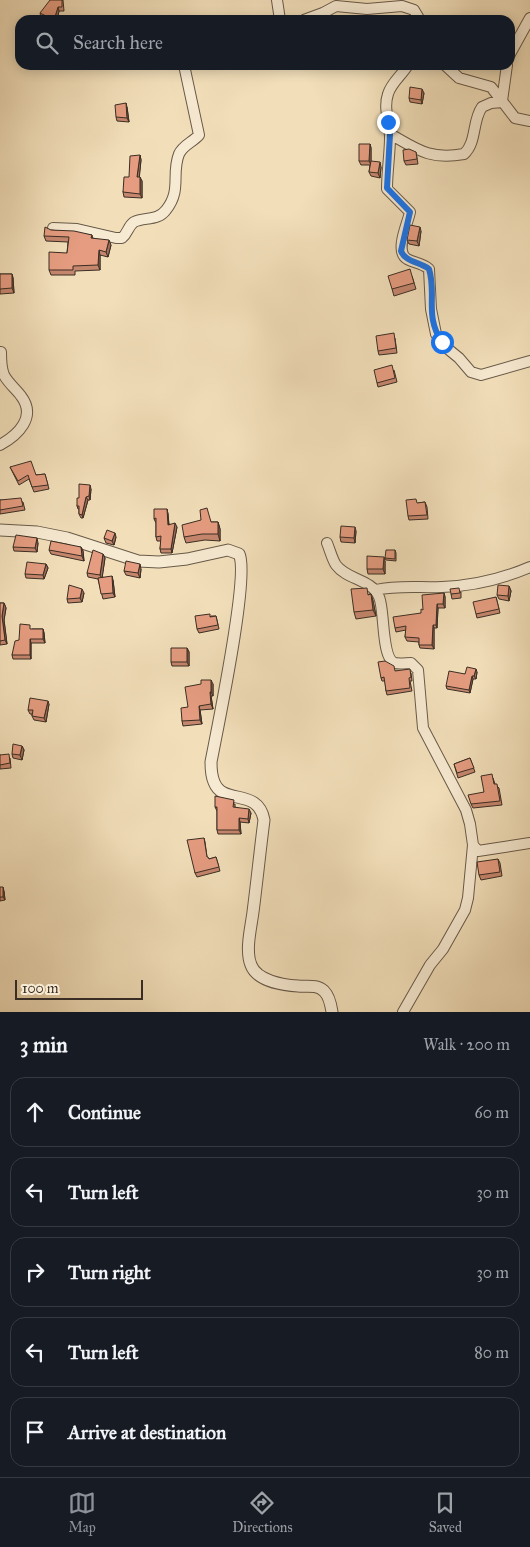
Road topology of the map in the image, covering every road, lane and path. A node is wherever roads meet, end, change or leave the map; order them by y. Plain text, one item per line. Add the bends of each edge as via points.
1 (277, 0) edge
2 (279, 15) edge
3 (318, 15) edge
4 (417, 15) edge
5 (530, 18) edge
6 (515, 45) edge
7 (185, 70) edge
8 (404, 70) edge
9 (450, 70) edge
10 (506, 70) edge
11 (503, 101) junction
12 (530, 121) edge
13 (390, 134) junction
14 (53, 228) edge
15 (0, 352) edge
16 (530, 361) edge
17 (0, 445) edge
18 (0, 530) edge
19 (327, 543) dead end
20 (530, 567) edge
21 (376, 590) junction
22 (530, 843) edge
23 (473, 845) junction
24 (332, 1012) edge
25 (403, 1012) edge

1 - 2 street
3 - 4 street via 336,6 367,9 402,6 414,10
5 - 6 street
7 - 14 street via 199,135 180,152 176,190 165,212 134,222 122,238
8 - 13 street via 388,93 386,109
9 - 11 street via 459,78 490,87
10 - 11 street
11 - 12 street via 515,118
11 - 13 street via 482,107 471,145 464,154 432,155
13 - 16 street via 387,188 410,212 401,251 406,258 429,269 436,334 475,374
15 - 17 street via 3,373 22,397 28,413 20,430
18 - 24 street via 67,538 138,561 186,559 228,550 239,554 242,564 239,602 211,762 216,787 223,793 256,804 262,810 264,820 250,965 255,973 267,979 320,988 326,993
19 - 21 street via 337,565 351,577
20 - 21 street via 494,580 470,584
21 - 23 street via 388,656 395,663 411,663 418,670 423,728 466,810
22 - 23 street via 481,851
23 - 25 street via 464,910

